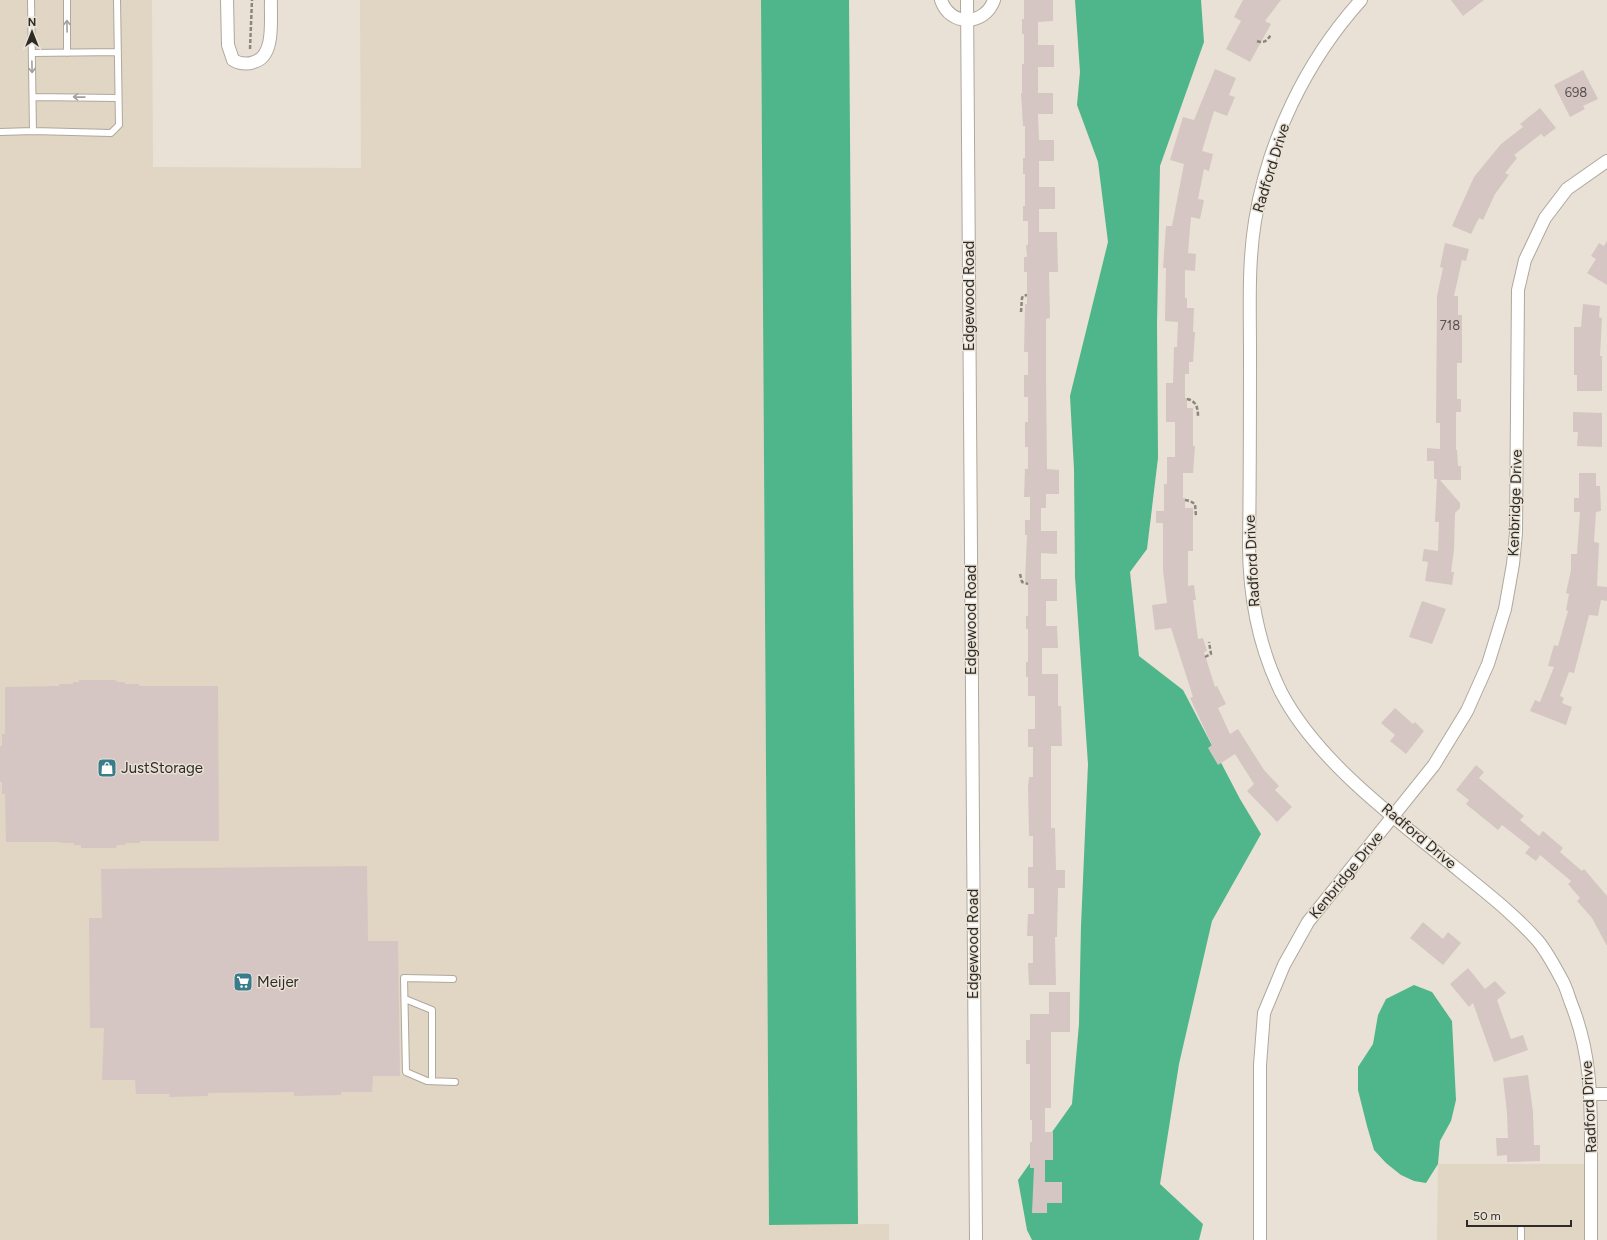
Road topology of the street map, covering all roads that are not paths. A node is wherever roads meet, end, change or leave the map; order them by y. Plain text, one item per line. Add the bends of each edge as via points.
1 (31, 0) edge
2 (67, 0) edge
3 (117, 0) edge
4 (227, 0) edge
5 (271, 0) edge
6 (942, 0) edge
7 (967, 0) edge
8 (994, 0) edge
9 (1361, 0) edge
10 (967, 21) junction
11 (118, 52) junction
12 (67, 53) junction
13 (32, 54) junction
14 (33, 97) junction
15 (118, 98) junction
16 (0, 132) edge
17 (33, 132) junction
18 (1607, 161) edge
19 (1394, 816) junction
20 (453, 979) dead end
21 (405, 999) junction
22 (432, 1081) junction
23 (454, 1082) dead end
24 (1591, 1094) junction
25 (1607, 1094) edge
26 (1521, 1229) dead end
27 (976, 1240) edge
28 (1260, 1240) edge
29 (1521, 1240) edge
30 (1591, 1240) edge

1 - 13 lane
12 -> 2 lane
3 - 11 lane
4 - 5 street via 228,45 233,60 240,64 258,61 266,54 270,40
6 - 10 street via 952,15
7 - 10 street, Edgewood Road
8 - 10 street via 984,15
9 - 19 street, Radford Drive via 1326,46 1297,94 1272,153 1258,207 1250,278 1249,568 1258,629 1272,670 1292,710 1329,757
10 - 27 street, Edgewood Road
11 - 12 lane
11 - 15 lane
12 - 13 lane
13 -> 14 lane
15 -> 14 lane
14 - 17 lane
15 - 17 lane via 119,125 111,133
16 - 17 lane
18 - 19 street, Kenbridge Drive via 1567,189 1545,218 1525,260 1518,290 1516,533 1505,609 1488,664 1467,711 1434,765
19 - 24 street, Radford Drive via 1513,916 1539,943 1562,981 1579,1023 1586,1050
19 - 28 street, Kenbridge Drive via 1308,922 1284,965 1264,1013 1260,1065
20 - 21 lane via 404,978
21 - 22 lane via 432,1010
21 - 22 lane via 406,1072
22 - 23 lane
24 - 25 street
24 - 30 street, Radford Drive
26 - 29 lane

